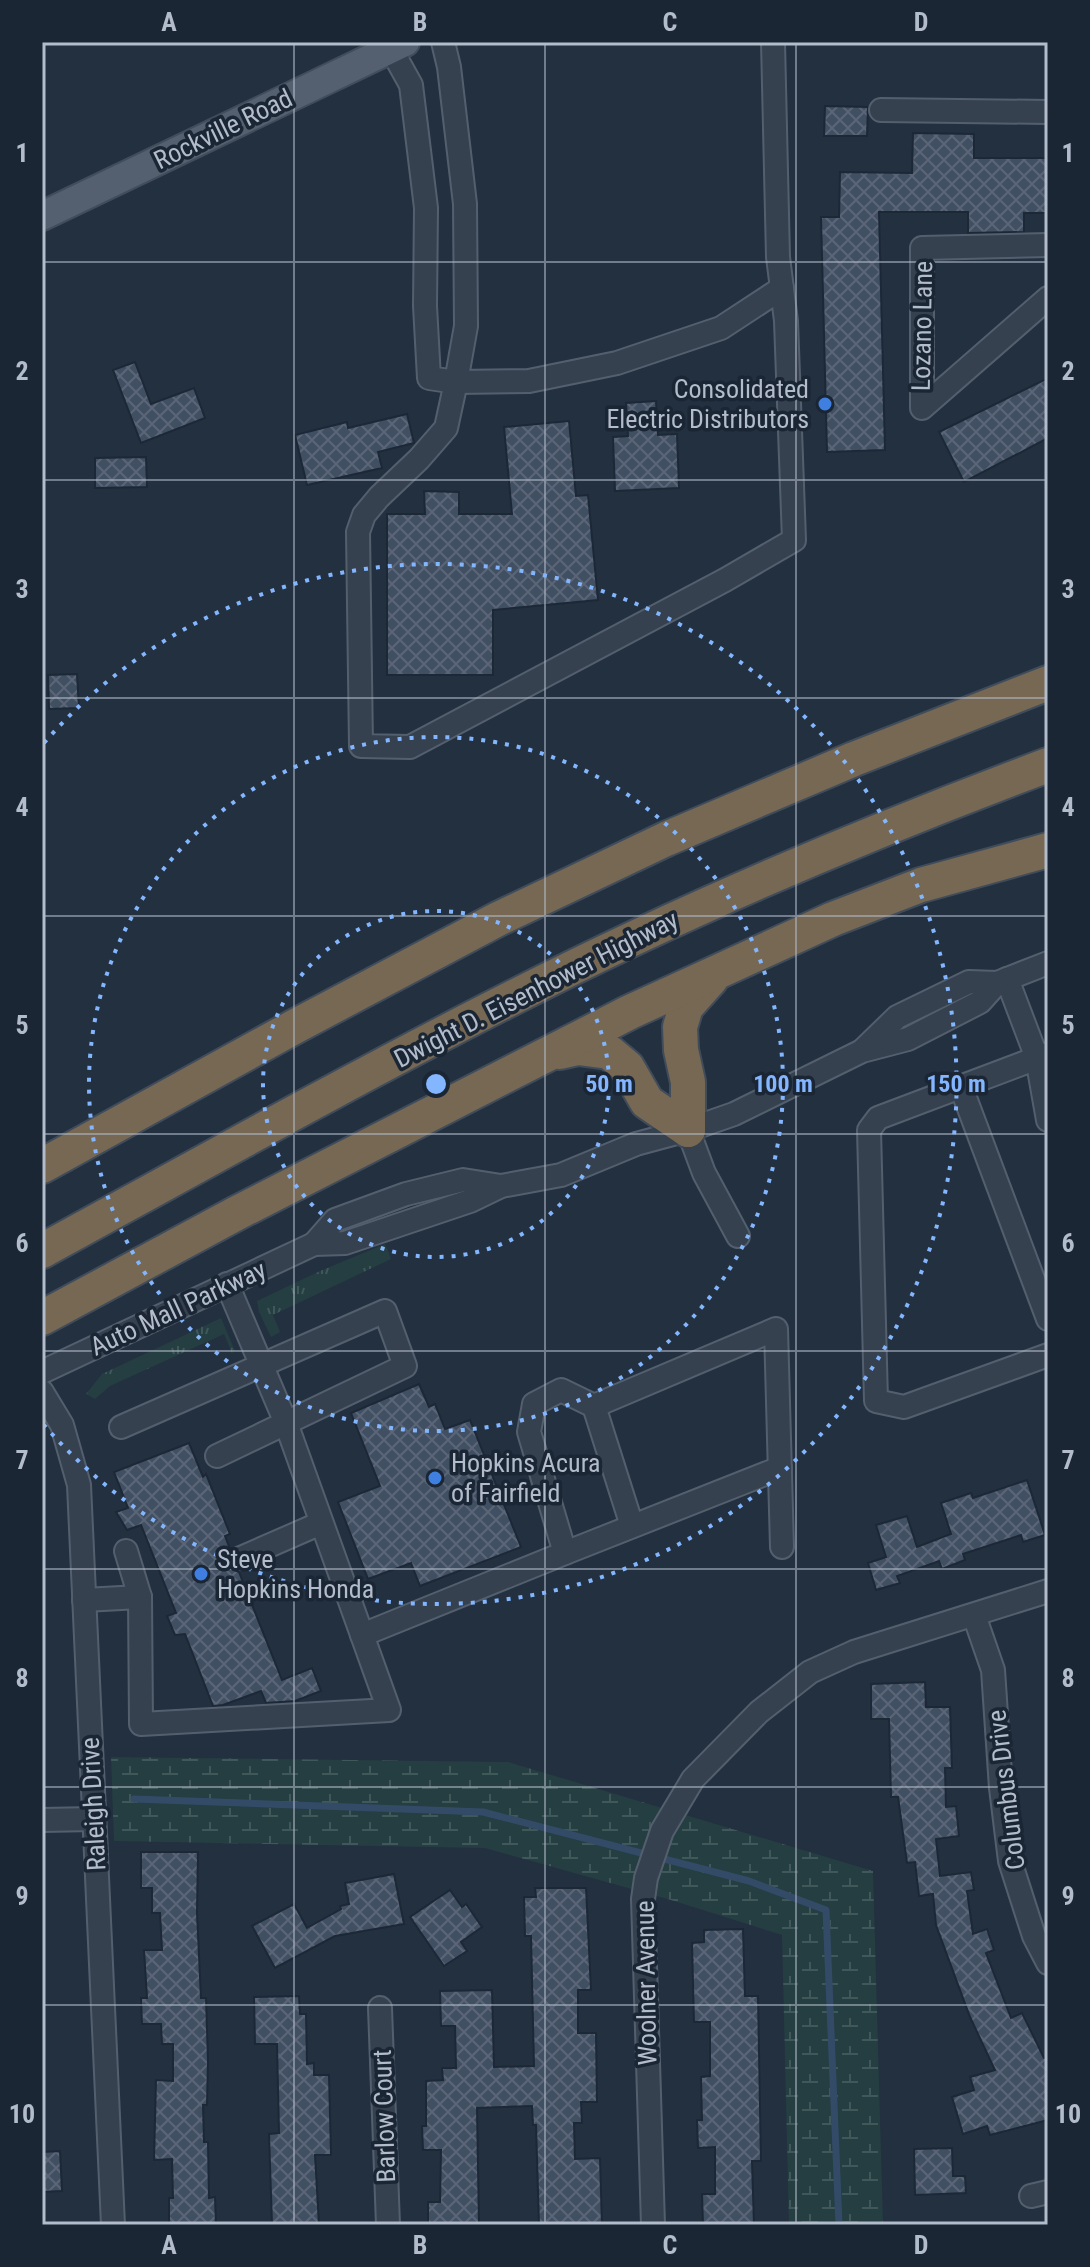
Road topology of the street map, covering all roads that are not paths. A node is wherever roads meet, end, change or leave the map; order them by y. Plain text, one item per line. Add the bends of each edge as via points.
1 (443, 42) edge
2 (773, 42) edge
3 (398, 45) edge
4 (881, 110) dead end
5 (1048, 112) edge
6 (42, 216) edge
7 (1048, 245) edge
8 (782, 288) junction
9 (1048, 298) edge
10 (456, 382) junction
11 (1048, 683) edge
12 (1048, 765) edge
13 (1041, 851) edge
14 (1048, 963) edge
15 (718, 971) junction
16 (1002, 981) junction
17 (545, 1055) junction
18 (1043, 1056) edge
19 (961, 1087) junction
20 (1048, 1120) edge
21 (688, 1130) junction
22 (42, 1166) edge
23 (738, 1236) dead end
24 (42, 1251) edge
25 (227, 1284) junction
26 (42, 1318) edge
27 (1048, 1319) edge
28 (1048, 1355) edge
29 (261, 1364) junction
30 (42, 1372) edge
31 (42, 1392) edge
32 (594, 1406) junction
33 (286, 1423) junction
34 (121, 1427) dead end
35 (217, 1456) dead end
36 (780, 1468) junction
37 (321, 1523) junction
38 (632, 1526) junction
39 (782, 1547) dead end
40 (126, 1551) dead end
41 (565, 1553) junction
42 (241, 1558) dead end
43 (1048, 1591) edge
44 (140, 1597) junction
45 (84, 1600) junction
46 (974, 1615) junction
47 (362, 1635) junction
48 (94, 1819) junction
49 (42, 1820) edge
50 (1048, 1963) edge
51 (380, 2008) dead end
52 (113, 2225) edge
53 (388, 2225) edge
54 (653, 2225) edge

1 - 10 street via 465,204 466,326
2 - 8 street
3 - 6 main road, Rockville Road
3 - 10 street via 411,85 426,208 429,378
4 - 5 street
7 - 9 street, Lozano Lane via 922,248 922,408
8 - 10 street via 721,328 617,363 529,381
8 - 10 street via 794,540 410,747 361,746 358,532 379,497 446,428
11 - 22 highway via 680,833 498,919
12 - 24 highway, Dwight D. Eisenhower Highway via 849,843 648,931 393,1060
13 - 15 highway via 921,885
14 - 16 street, Auto Mall Parkway
15 - 17 highway
15 - 21 highway via 686,1007 680,1027
16 - 18 street
16 - 21 street, Auto Mall Parkway via 980,1002 908,1039 862,1051 734,1114
17 - 21 highway via 578,1048 609,1052 627,1067 647,1102
17 - 26 highway
18 - 19 street
18 - 20 street
19 - 27 street
19 - 28 street via 878,1118 869,1130 876,1401 904,1407
21 - 23 street
21 - 25 street, Auto Mall Parkway via 636,1144 561,1175 501,1186 463,1180 406,1194 335,1220 314,1244
25 - 29 street
25 - 30 street, Auto Mall Parkway
29 - 33 street
29 - 33 street via 385,1311 405,1366
29 - 34 street
31 - 45 street, Raleigh Drive via 62,1425 79,1485
32 - 36 street via 776,1329
32 - 38 street
32 - 41 street via 561,1390 534,1404 529,1432
33 - 35 street
33 - 37 street
36 - 38 street
36 - 39 street
37 - 42 street
37 - 47 street
38 - 41 street
40 - 44 street
41 - 47 street
43 - 46 street, Woolner Avenue
44 - 45 street
44 - 47 street via 141,1724 389,1710
45 - 48 street, Raleigh Drive
46 - 50 street, Columbus Drive via 993,1670 1010,1861
46 - 54 street, Woolner Avenue via 854,1652 810,1672 759,1712 693,1779 662,1831 643,1899
48 - 49 street
48 - 52 street, Raleigh Drive
51 - 53 street, Barlow Court

